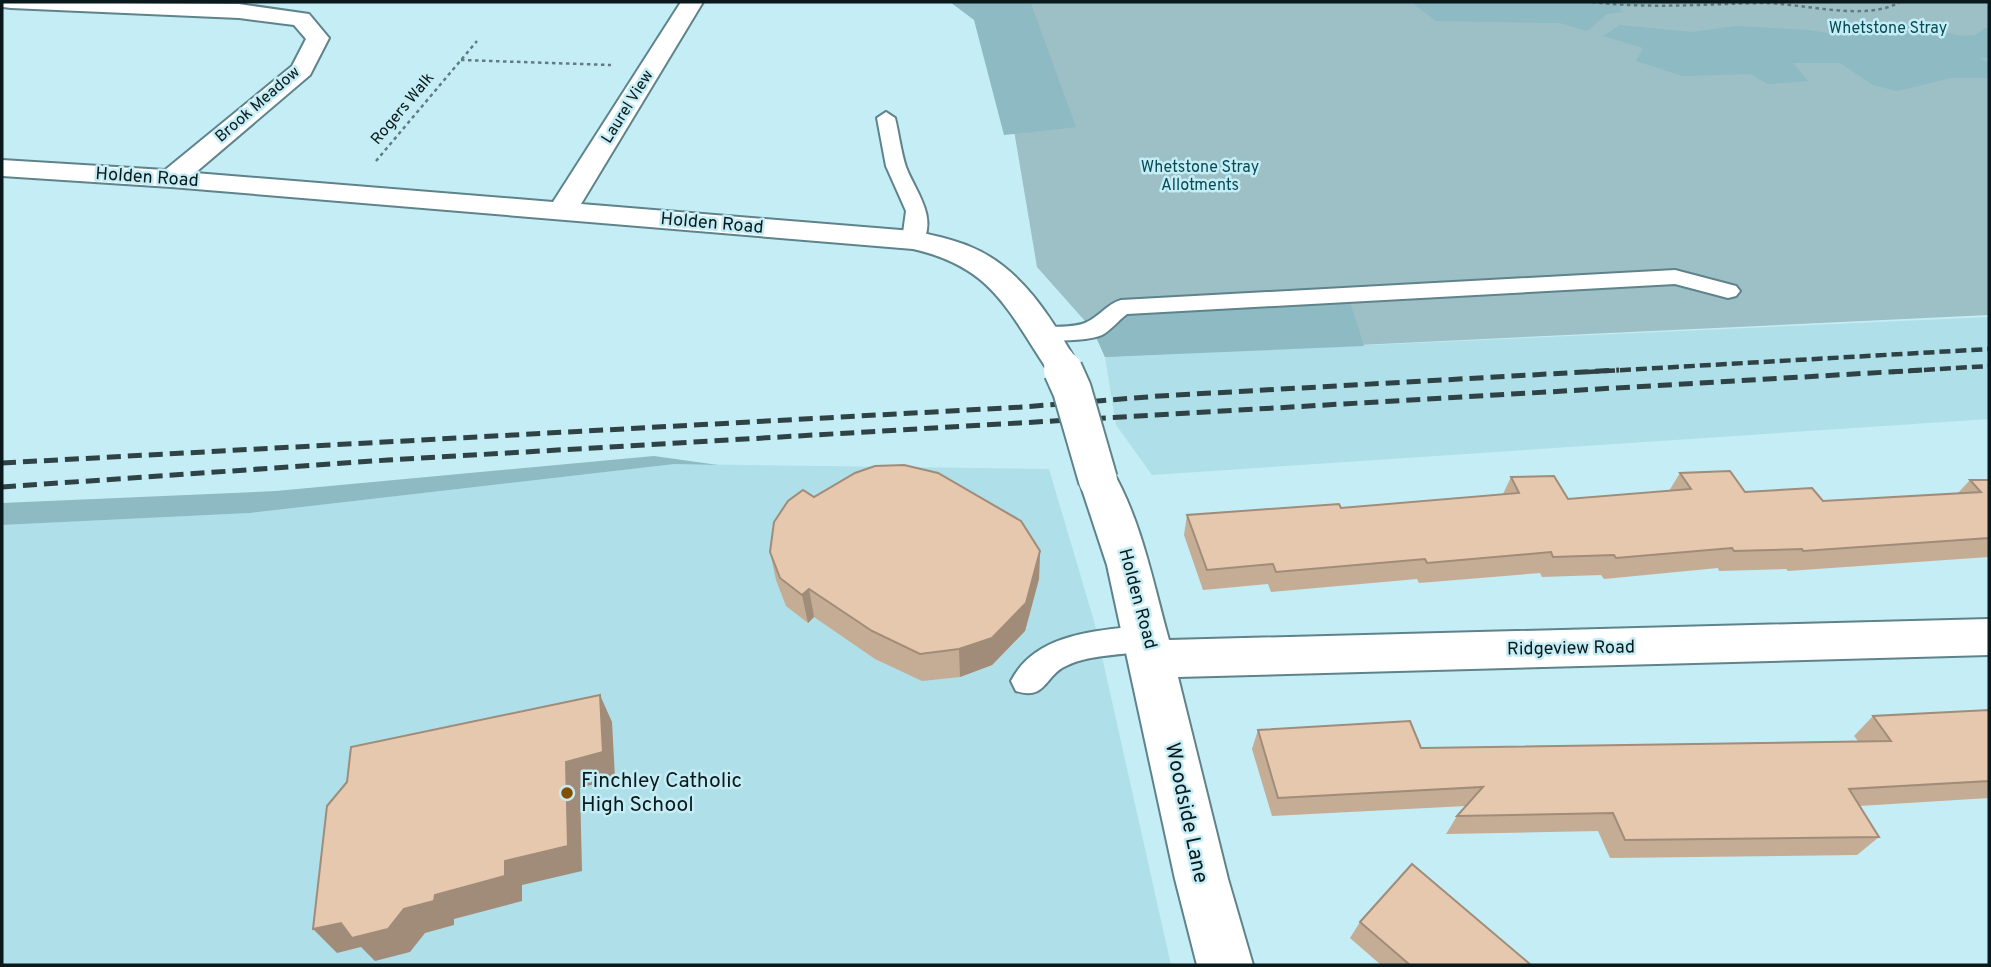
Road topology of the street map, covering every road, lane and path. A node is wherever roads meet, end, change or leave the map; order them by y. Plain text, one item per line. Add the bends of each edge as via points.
1 (11, 2) edge
2 (692, 2) edge
3 (1591, 2) edge
4 (1900, 2) edge
5 (477, 41) dead end
6 (461, 60) junction
7 (654, 66) junction
8 (886, 118) dead end
9 (2, 168) edge
10 (171, 178) junction
11 (349, 193) junction
12 (562, 211) junction
13 (913, 240) junction
14 (1728, 291) dead end
15 (1052, 347) junction
16 (1989, 637) edge
17 (1150, 648) junction
18 (1028, 681) dead end
19 (1225, 965) edge

1 - 10 street, Brook Meadow via 301,19 318,38 302,70
2 - 7 street, Laurel View
3 - 4 path via 1633,7 1766,3 1873,11
5 - 6 path, Rogers Walk
6 - 7 path
6 - 11 path, Rogers Walk
7 - 12 street, Laurel View
8 - 13 lane via 896,166 917,211
9 - 10 street, Holden Road
10 - 11 street, Holden Road
11 - 12 street, Holden Road
12 - 13 street, Holden Road
13 - 15 street, Holden Road via 975,260 1006,284
14 - 15 lane via 1675,277 1121,307 1093,330
15 - 17 street, Holden Road, bridge via 1072,390 1098,480 1115,516
16 - 17 street, Ridgeview Road via 1783,644
17 - 18 lane via 1088,646 1053,656
17 - 19 street, Woodside Lane via 1204,896

